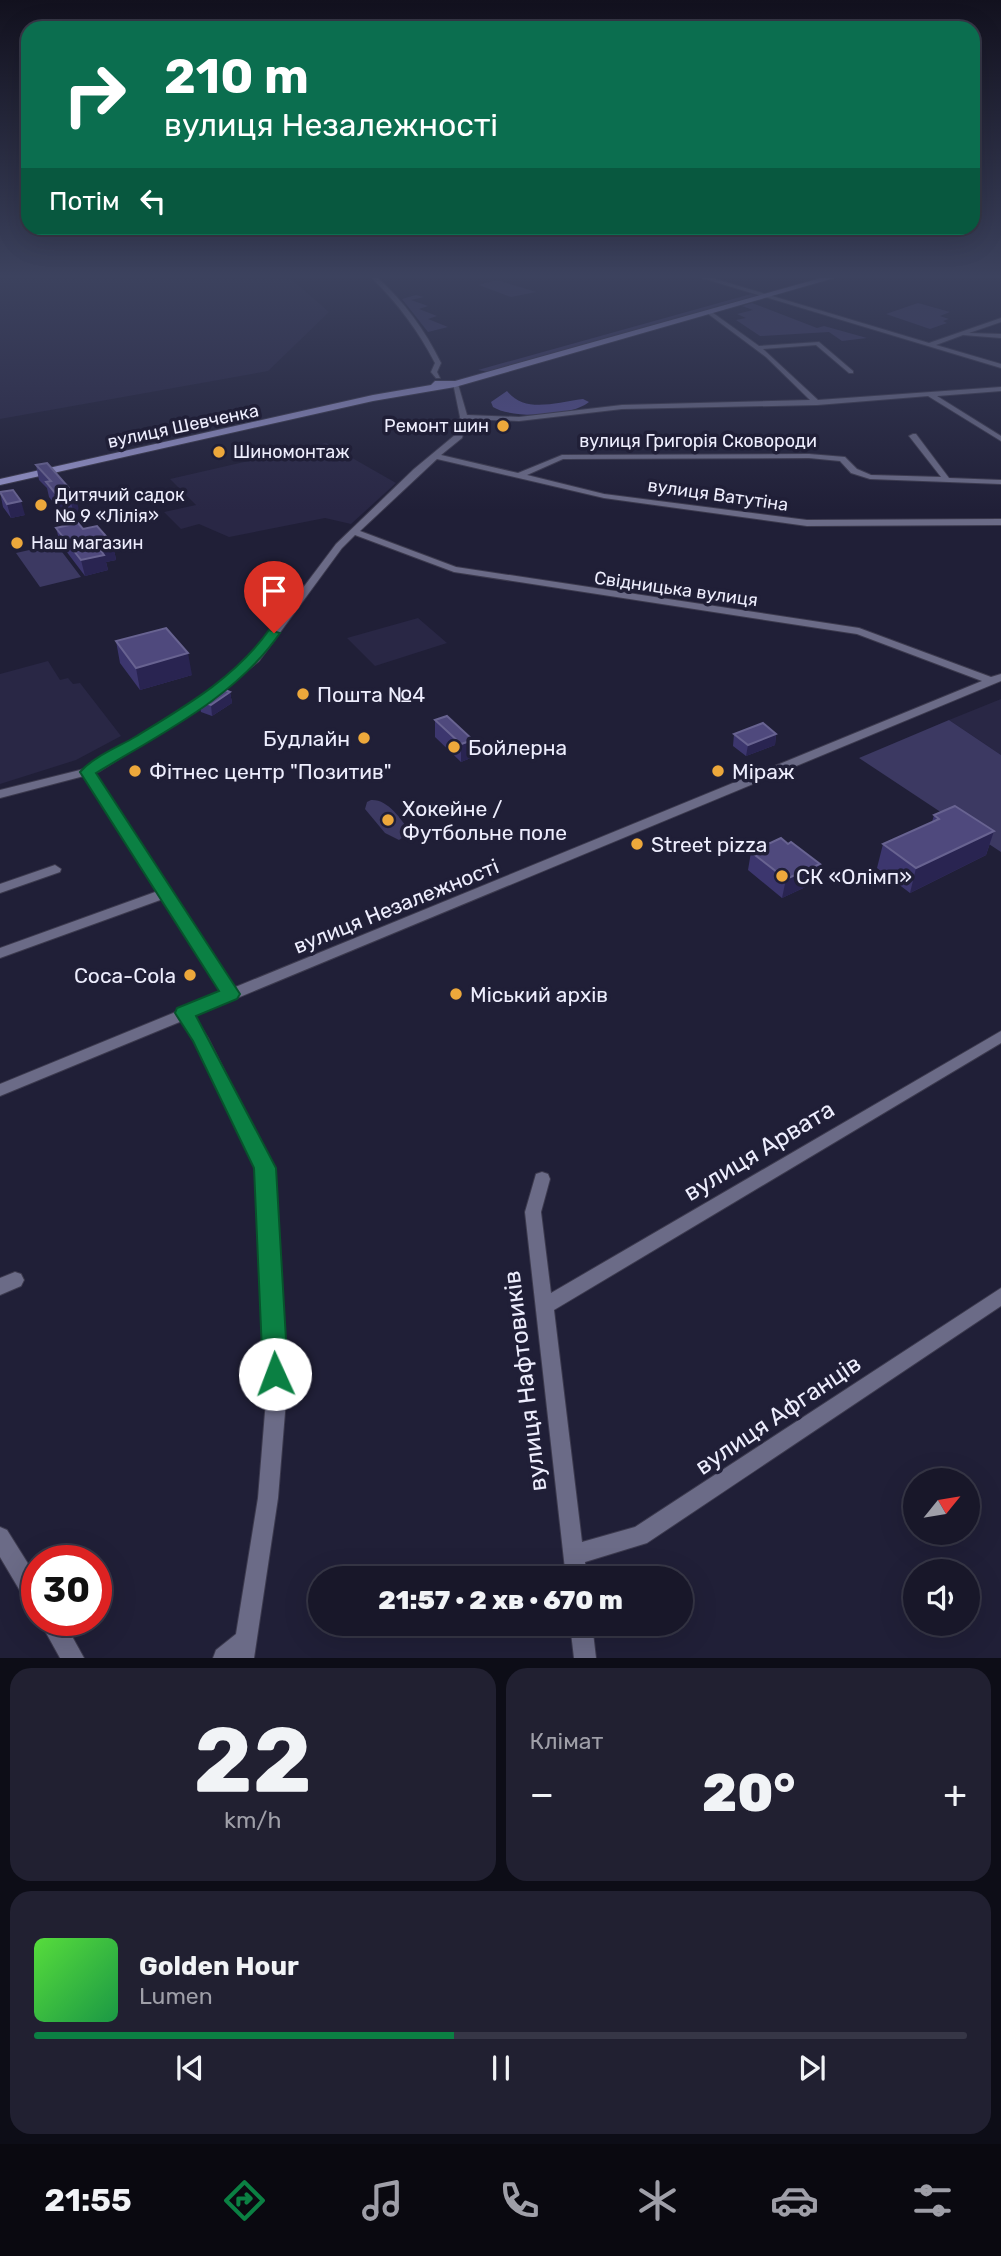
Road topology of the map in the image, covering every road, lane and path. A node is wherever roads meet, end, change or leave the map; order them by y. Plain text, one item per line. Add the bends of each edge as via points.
1 (435, 355) edge
2 (519, 355) edge
3 (541, 355) edge
4 (765, 355) edge
5 (832, 355) edge
6 (965, 355) edge
7 (1001, 366) edge
8 (473, 368) dead end
9 (851, 372) dead end
10 (445, 380) junction
11 (1001, 388) edge
12 (929, 394) junction
13 (817, 402) junction
14 (464, 417) junction
15 (913, 436) dead end
16 (1001, 439) edge
17 (436, 456) junction
18 (518, 476) junction
19 (947, 480) junction
20 (0, 482) edge
21 (1001, 482) edge
22 (1001, 522) edge
23 (354, 532) junction
24 (996, 679) edge
25 (88, 772) junction
26 (0, 794) edge
27 (55, 869) dead end
28 (0, 889) edge
29 (166, 893) junction
30 (0, 953) edge
31 (230, 994) junction
32 (184, 1013) junction
33 (1001, 1036) edge
34 (0, 1090) edge
35 (542, 1179) dead end
36 (1001, 1296) edge
37 (543, 1307) junction
38 (0, 1537) edge
39 (573, 1555) junction
40 (574, 1566) edge
41 (21, 1572) edge
42 (60, 1636) edge
43 (582, 1636) edge
44 (244, 1649) edge
45 (73, 1657) edge
46 (224, 1657) edge
47 (585, 1657) edge

1 - 10 street
2 - 8 main road
3 - 10 main road, вулиця Шевченка
4 - 13 street
5 - 9 street
6 - 7 street
10 - 14 street
10 - 20 main road, вулиця Шевченка
11 - 12 street
12 - 13 street
12 - 16 street
13 - 14 street via 634,406 519,419
14 - 17 street via 459,436
15 - 19 street
17 - 18 street, вулиця Ватутіна
17 - 23 street
18 - 19 street, вулиця Григорія Сковороди via 562,457 809,456 842,459 870,477
18 - 22 street, вулиця Ватутіна via 604,496 807,523
19 - 21 street, вулиця Григорія Сковороди
23 - 24 street, Свідницька вулиця via 454,569 859,631
23 - 25 street via 320,568 255,659 169,723
24 - 31 street, вулиця Незалежності
25 - 26 street
25 - 29 street
27 - 28 street
29 - 30 street
29 - 31 street
31 - 32 street, вулиця Незалежності
32 - 34 street, вулиця Незалежності
32 - 44 street via 265,1168 276,1401 268,1498
33 - 37 street, вулиця Арвата
35 - 37 street, вулиця Нафтовиків via 533,1212
36 - 39 street, вулиця Афганців via 640,1536
37 - 39 street, вулиця Нафтовиків
38 - 41 street
39 - 40 street, вулиця Нафтовиків
42 - 45 street
43 - 47 street
44 - 46 street

